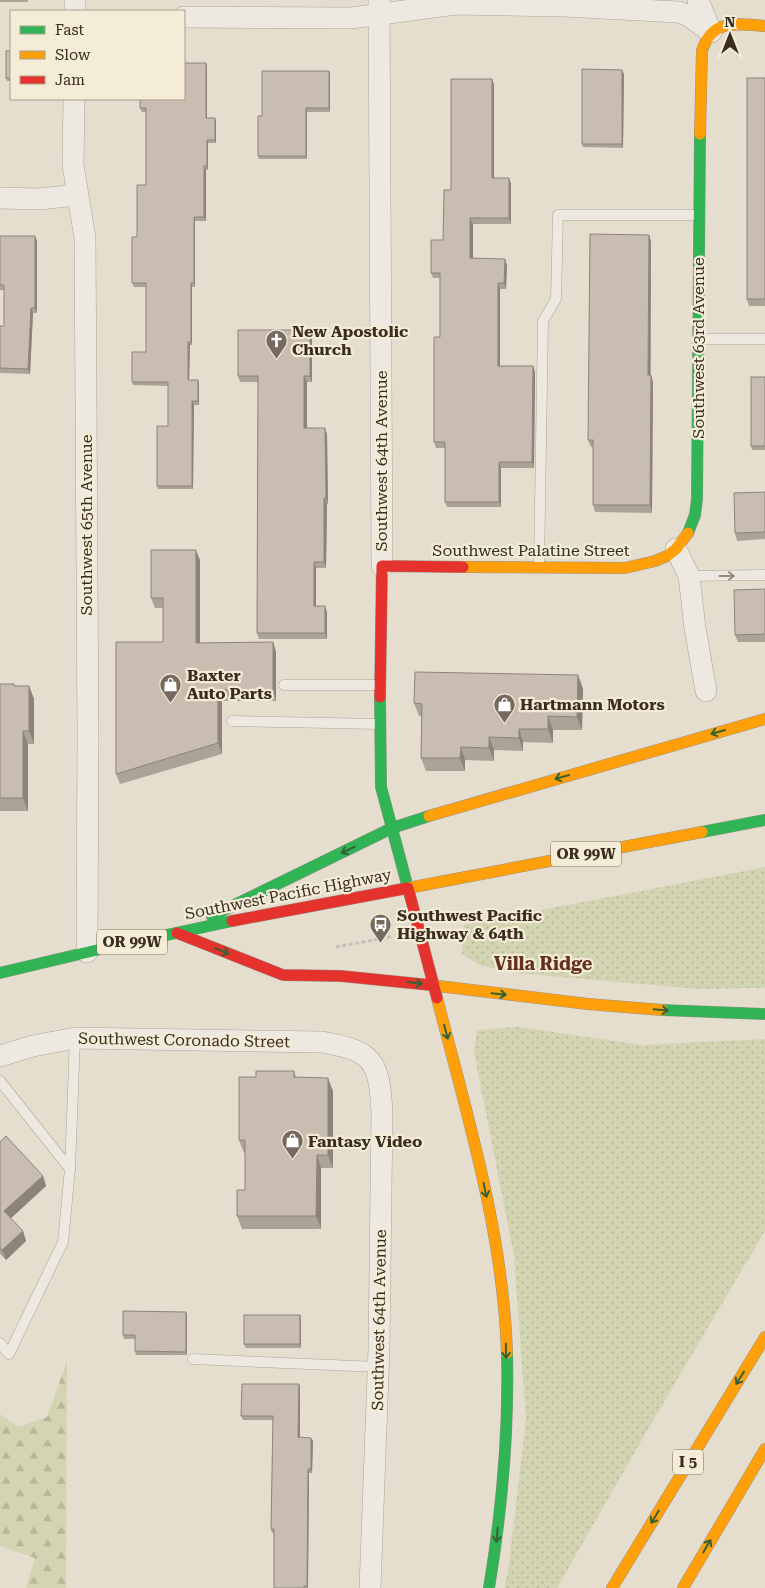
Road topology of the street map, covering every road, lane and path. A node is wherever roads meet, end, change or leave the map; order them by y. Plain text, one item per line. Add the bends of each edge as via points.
1 (698, 0) edge
2 (379, 7) edge
3 (185, 17) edge
4 (765, 26) edge
5 (711, 32) junction
6 (74, 100) edge
7 (77, 195) junction
8 (0, 198) edge
9 (699, 216) junction
10 (698, 339) junction
11 (765, 339) edge
12 (676, 549) junction
13 (382, 566) junction
14 (539, 568) junction
15 (765, 575) edge
16 (689, 576) junction
17 (284, 685) dead end
18 (380, 685) junction
19 (706, 691) dead end
20 (765, 719) edge
21 (232, 720) dead end
22 (380, 724) junction
23 (765, 820) edge
24 (392, 828) junction
25 (408, 888) junction
26 (177, 933) junction
27 (396, 936) dead end
28 (336, 947) dead end
29 (87, 952) junction
30 (0, 972) edge
31 (433, 985) junction
32 (765, 1014) edge
33 (76, 1038) junction
34 (0, 1056) edge
35 (367, 1056) joint
36 (0, 1080) edge
37 (70, 1169) junction
38 (765, 1337) edge
39 (0, 1343) edge
40 (193, 1359) dead end
41 (378, 1367) junction
42 (765, 1449) edge
43 (765, 1458) edge
44 (753, 1468) junction
45 (370, 1588) edge
46 (489, 1588) edge
47 (612, 1588) edge
48 (683, 1588) edge

1 - 5 street
2 - 3 street via 350,18
2 - 5 street via 456,4 678,12
2 - 13 street, Southwest 64th Avenue
4 - 5 main road via 725,26
5 - 9 main road, Southwest 63rd Avenue via 703,43 702,51
6 - 7 street, Southwest 65th Avenue via 73,166
7 - 8 street via 39,199
7 - 29 street, Southwest 65th Avenue via 85,238
9 - 10 main road, Southwest 63rd Avenue
9 - 14 lane via 558,216 556,299 543,321
10 - 11 lane
10 - 12 main road, Southwest 63rd Avenue via 695,516 691,530
12 - 14 main road, Southwest Palatine Street via 654,561 625,568
12 - 16 street
13 - 14 main road, Southwest Palatine Street
13 - 18 main road, Southwest 64th Avenue
16 -> 15 lane
16 - 19 street
17 - 18 lane
18 - 22 main road, Southwest 64th Avenue
20 -> 24 main road
21 - 22 lane
22 - 24 main road, Southwest 64th Avenue via 381,787
23 - 25 main road, OR 99W
24 - 25 main road, Southwest 64th Avenue
24 -> 26 main road
25 - 26 main road, Southwest Pacific Highway / OR 99W
25 - 31 main road, Southwest 64th Avenue
26 - 29 main road, Southwest Pacific Highway / OR 99W
26 -> 31 main road via 283,975 341,976
27 - 28 path
29 - 30 main road, Southwest Pacific Highway / OR 99W
31 -> 32 main road via 588,1004 682,1012
31 -> 46 main road, Southwest 64th Avenue via 481,1169 498,1254 505,1330 507,1407 504,1475
33 - 34 street, Southwest Coronado Street
33 - 35 street, Southwest Coronado Street via 322,1042 356,1049
33 - 37 lane
35 - 41 street, Southwest 64th Avenue via 381,1083
36 - 37 lane
37 - 39 lane via 63,1242 9,1354
38 -> 47 main road, I 5
40 - 41 lane
41 - 45 street, Southwest 64th Avenue
42 - 44 main road
43 - 44 main road
48 -> 44 main road

